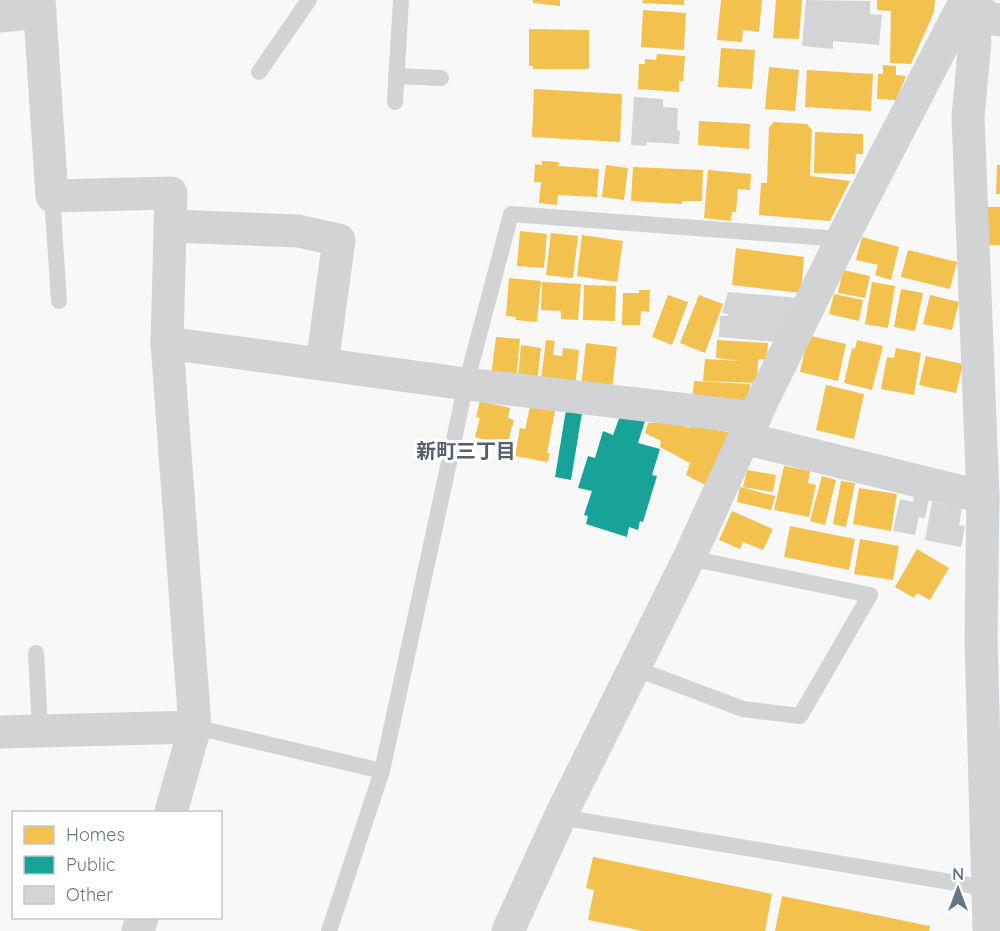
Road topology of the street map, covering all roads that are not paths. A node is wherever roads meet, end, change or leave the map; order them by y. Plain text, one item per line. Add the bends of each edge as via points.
1 (309, 0) edge
2 (401, 0) edge
3 (969, 0) edge
4 (40, 6) edge
5 (0, 16) edge
6 (1000, 20) edge
7 (259, 72) dead end
8 (396, 76) junction
9 (441, 78) dead end
10 (395, 102) dead end
11 (52, 196) junction
12 (170, 226) junction
13 (842, 239) junction
14 (59, 301) dead end
15 (167, 343) junction
16 (322, 364) junction
17 (466, 384) junction
18 (750, 428) junction
19 (988, 510) edge
20 (689, 558) junction
21 (990, 639) edge
22 (36, 653) dead end
23 (634, 668) junction
24 (992, 718) edge
25 (195, 727) junction
26 (40, 731) junction
27 (0, 732) edge
28 (382, 771) junction
29 (993, 809) edge
30 (172, 811) edge
31 (560, 817) junction
32 (987, 888) junction
33 (329, 931) edge
34 (508, 931) edge
35 (989, 931) edge

1 - 7 lane
2 - 8 lane
3 - 6 street via 986,18
3 - 13 street
3 - 19 street via 975,41 968,117
4 - 5 street
4 - 11 street
8 - 9 lane
8 - 10 lane
11 - 12 street via 171,193
11 - 14 lane
12 - 15 street
12 - 16 street via 298,231 339,240
13 - 17 lane via 511,214
13 - 18 street
15 - 16 street
15 - 25 street
16 - 17 street
17 - 18 street
17 - 28 lane
18 - 19 street
18 - 20 street
19 - 21 street
20 - 23 street
20 - 23 lane via 870,595 800,716 743,709
21 - 24 street
22 - 26 lane
23 - 31 street
24 - 29 street
25 - 26 street
25 - 28 lane
25 - 30 street
26 - 27 street
28 - 33 lane
29 - 32 street
31 - 32 lane
31 - 34 street
32 - 35 street

